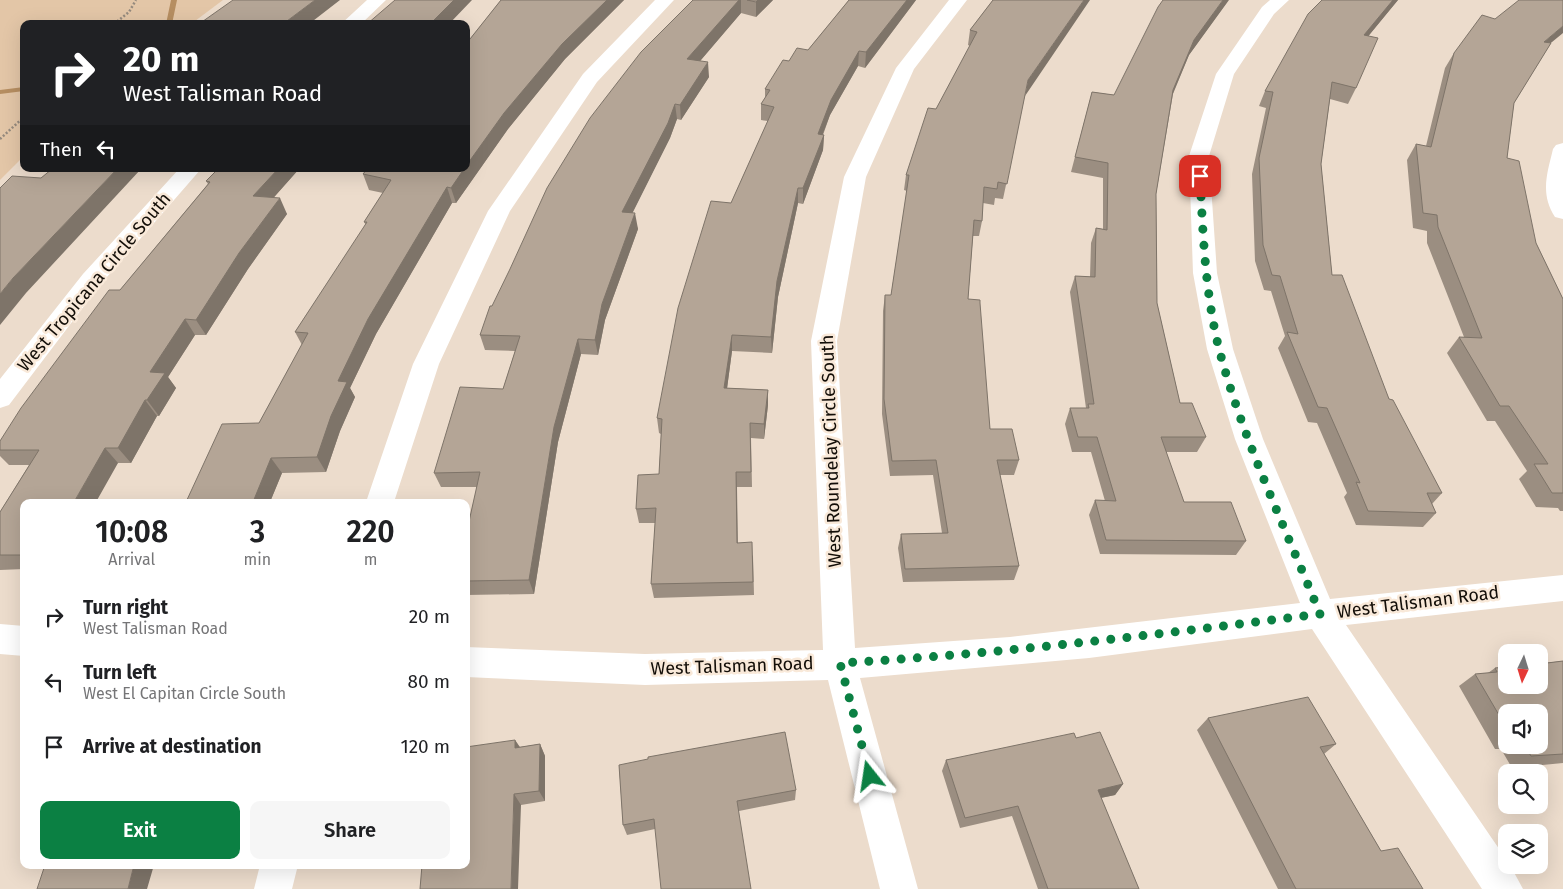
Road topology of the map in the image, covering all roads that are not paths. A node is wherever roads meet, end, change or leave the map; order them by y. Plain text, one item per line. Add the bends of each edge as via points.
1 (377, 0) edge
2 (665, 0) edge
3 (958, 0) edge
4 (1280, 0) edge
5 (354, 20) edge
6 (1563, 149) edge
7 (188, 172) edge
8 (1563, 212) edge
9 (0, 398) edge
10 (381, 499) edge
11 (1563, 588) edge
12 (1320, 614) junction
13 (0, 639) edge
14 (20, 640) edge
15 (470, 662) edge
16 (840, 663) junction
17 (278, 869) edge
18 (273, 889) edge
19 (899, 889) edge
20 (1504, 889) edge

1 - 5 street
2 - 10 street via 590,78 499,211 426,364
3 - 16 street, West Roundelay Circle South via 905,68 855,177 824,341
4 - 12 street via 1268,10 1225,74 1199,156 1205,273 1220,349 1249,439
6 - 8 street via 1555,187
7 - 9 street, West Tropicana Circle South via 146,214
11 - 12 street, West Talisman Road via 1463,595
12 - 16 street, West Talisman Road via 1001,651
12 - 20 street
13 - 14 street
15 - 16 street, West Talisman Road via 602,669 705,669
16 - 19 street, West Roundelay Circle South
17 - 18 street

